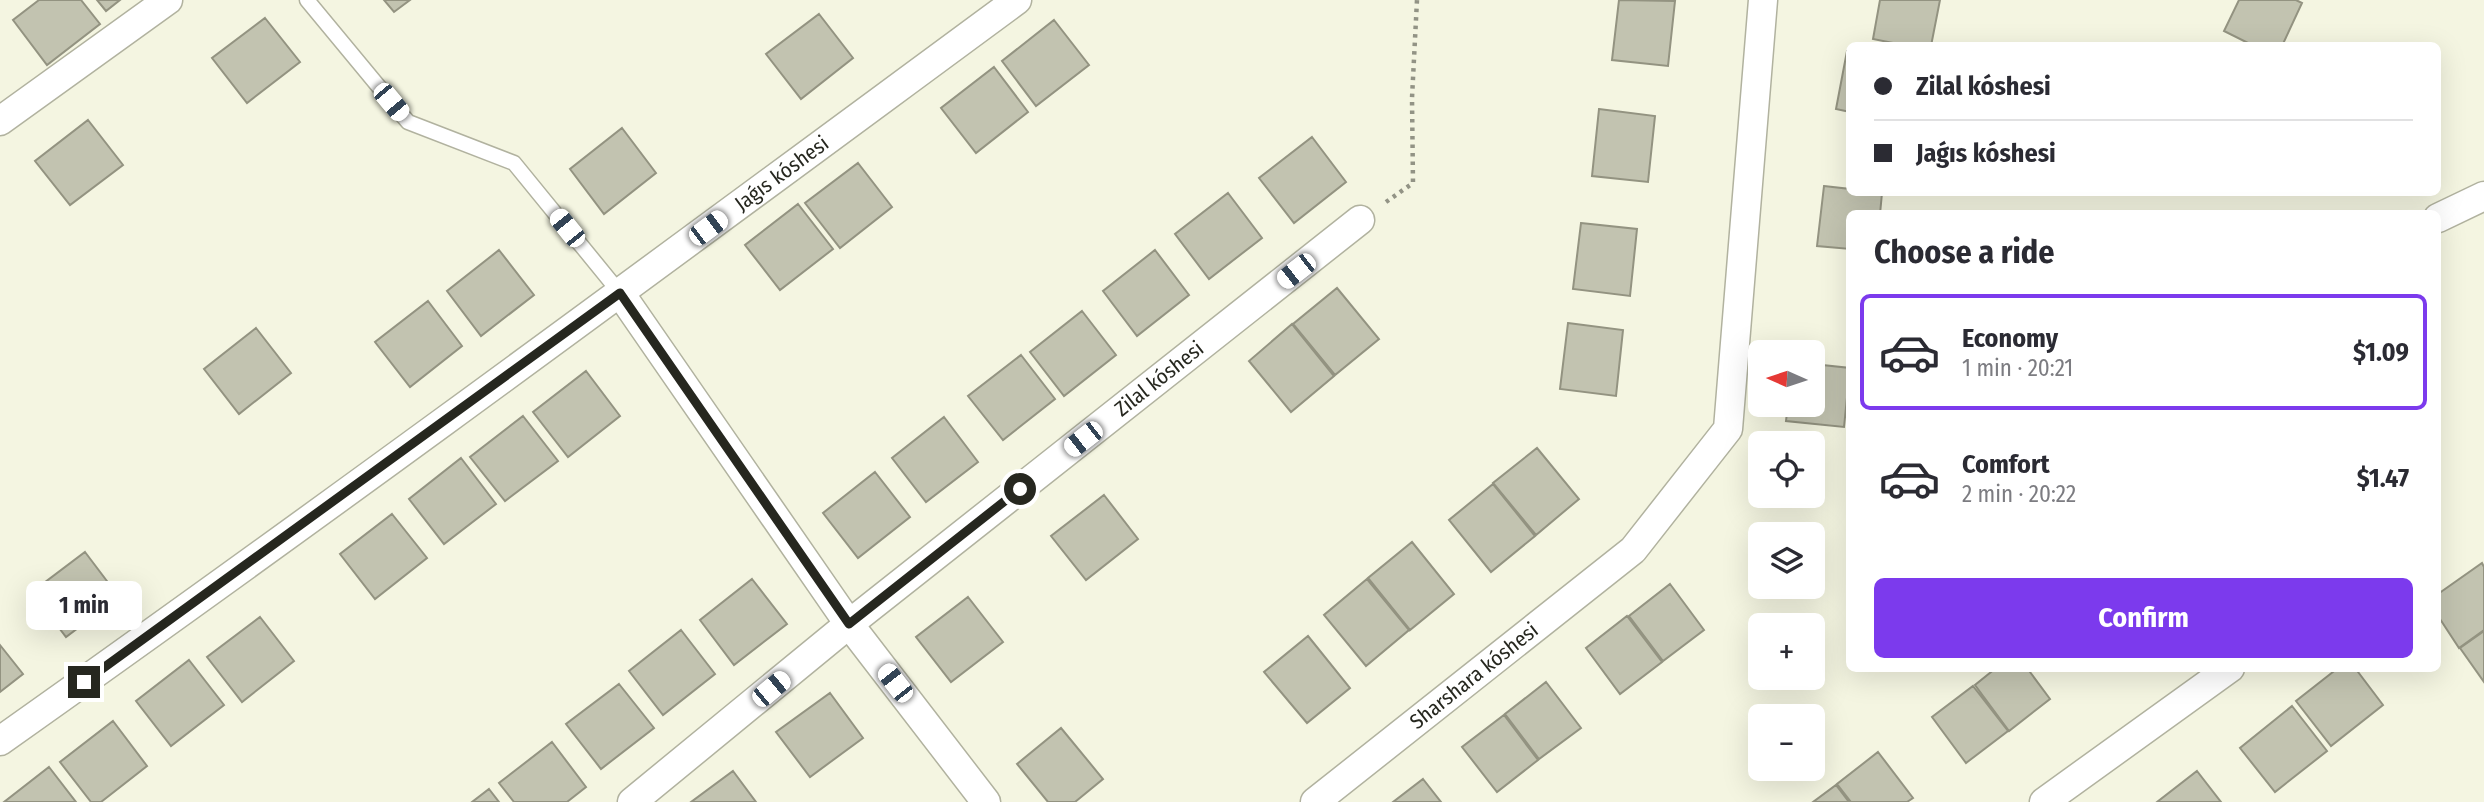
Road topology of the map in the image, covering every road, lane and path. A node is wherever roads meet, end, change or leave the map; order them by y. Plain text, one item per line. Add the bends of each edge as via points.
1 (168, 0) edge
2 (307, 0) edge
3 (1017, 0) edge
4 (1417, 0) edge
5 (1763, 0) edge
6 (0, 121) edge
7 (2484, 196) edge
8 (2441, 217) edge
9 (1360, 220) joint
10 (620, 293) junction
11 (849, 624) junction
12 (2224, 672) edge
13 (0, 741) edge
14 (632, 802) edge
15 (986, 802) edge
16 (1315, 802) edge
17 (2044, 802) edge

1 - 6 street
2 - 10 lane via 408,122 514,163
3 - 10 street, Jaǵıs kóshesi
4 - 9 path via 1413,183
5 - 16 street, Sharshara kóshesi via 1728,429 1633,550
7 - 8 street
9 - 11 street, Zilal kóshesi
10 - 11 street
10 - 13 street, Jaǵıs kóshesi
11 - 14 street, Zilal kóshesi
11 - 15 street
12 - 17 street

